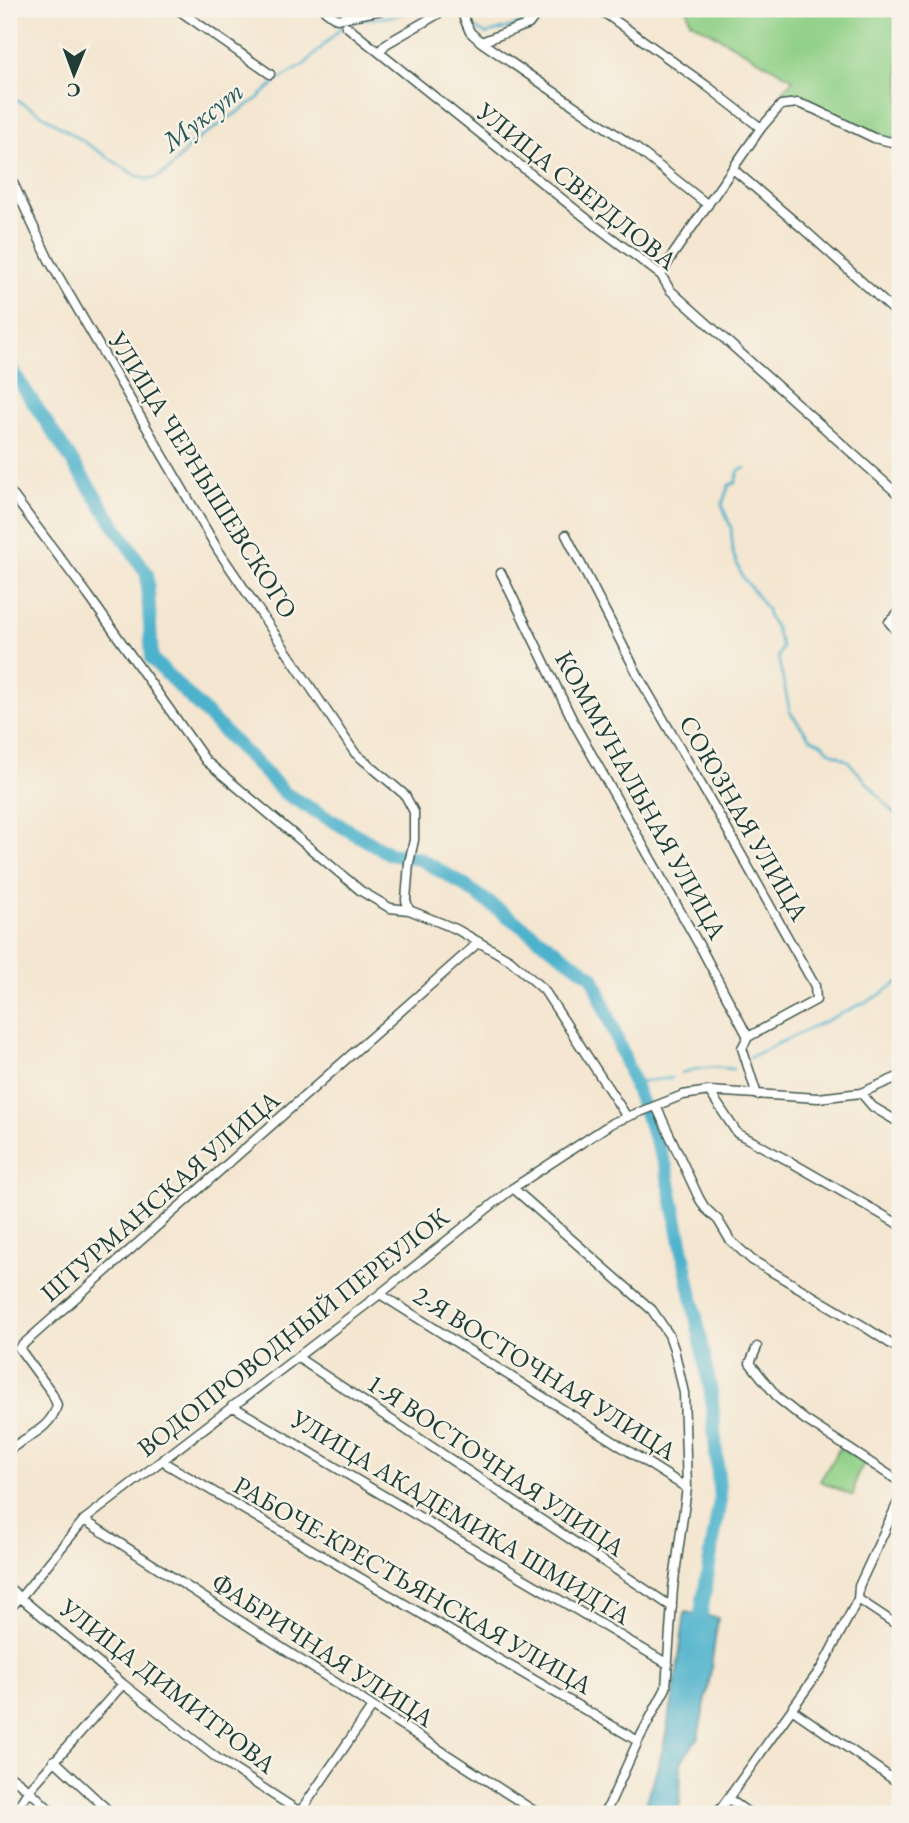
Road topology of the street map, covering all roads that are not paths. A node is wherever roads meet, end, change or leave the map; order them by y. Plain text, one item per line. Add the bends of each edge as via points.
1 (177, 9) edge
2 (323, 9) edge
3 (387, 9) edge
4 (439, 9) edge
5 (460, 9) edge
6 (540, 9) edge
7 (599, 9) edge
8 (346, 26) dead end
9 (481, 42) junction
10 (379, 52) junction
11 (270, 74) dead end
12 (761, 128) junction
13 (900, 142) edge
14 (733, 169) junction
15 (9, 174) edge
16 (708, 205) junction
17 (661, 275) junction
18 (900, 316) edge
19 (9, 490) edge
20 (900, 496) edge
21 (566, 535) dead end
22 (501, 573) dead end
23 (900, 611) edge
24 (900, 635) edge
25 (409, 910) junction
26 (479, 942) junction
27 (748, 1037) junction
28 (900, 1076) edge
29 (709, 1091) junction
30 (860, 1093) junction
31 (757, 1095) junction
32 (656, 1106) junction
33 (627, 1117) junction
34 (900, 1123) edge
35 (513, 1188) junction
36 (900, 1224) edge
37 (380, 1294) junction
38 (757, 1347) dead end
39 (900, 1350) edge
40 (298, 1357) junction
41 (232, 1406) junction
42 (9, 1450) edge
43 (165, 1462) junction
44 (900, 1482) edge
45 (687, 1488) junction
46 (900, 1498) edge
47 (84, 1520) junction
48 (9, 1588) edge
49 (20, 1598) junction
50 (858, 1599) junction
51 (672, 1607) junction
52 (9, 1609) edge
53 (900, 1627) edge
54 (668, 1664) junction
55 (123, 1684) junction
56 (372, 1707) junction
57 (793, 1710) junction
58 (638, 1741) junction
59 (54, 1760) junction
60 (9, 1775) edge
61 (900, 1784) edge
62 (29, 1790) junction
63 (729, 1799) junction
64 (298, 1812) edge
65 (13, 1814) edge
66 (54, 1814) edge
67 (112, 1814) edge
68 (538, 1814) edge
69 (603, 1814) edge
70 (717, 1814) edge
71 (750, 1814) edge

1 - 11 street
2 - 3 street via 337,19
4 - 10 street
5 - 9 street via 470,32
6 - 9 street via 528,24
7 - 12 street
8 - 10 street, УЛИЦА СВЕРДЛОВА
9 - 16 street via 636,148
10 - 17 street, УЛИЦА СВЕРДЛОВА
12 - 13 street via 781,105 798,103 874,138
12 - 14 street
14 - 16 street
14 - 18 street
15 - 25 street, УЛИЦА ЧЕРНЫШЕВСКОГО via 49,260 218,550 355,753 405,795 414,812 415,840 406,900
16 - 17 street
17 - 20 street, УЛИЦА СВЕРДЛОВА via 670,290
19 - 25 street via 206,761 360,891 390,908
21 - 27 street, СОЮЗНАЯ УЛИЦА via 640,679 815,985 816,1000
22 - 27 street, КОММУНАЛЬНАЯ УЛИЦА via 575,725
23 - 24 street via 889,622
25 - 26 street
26 - 33 street via 510,960 544,990
26 - 42 street, ШТУРМАНСКАЯ УЛИЦА via 19,1348 57,1405 44,1428
27 - 31 street via 742,1048
28 - 30 street, ВОДОПРОВОДНЫЙ ПЕРЕУЛОК
29 - 31 street, ВОДОПРОВОДНЫЙ ПЕРЕУЛОК
29 - 32 street, ВОДОПРОВОДНЫЙ ПЕРЕУЛОК
29 - 36 street via 737,1133
30 - 31 street, ВОДОПРОВОДНЫЙ ПЕРЕУЛОК via 818,1098
30 - 34 street
32 - 33 street, ВОДОПРОВОДНЫЙ ПЕРЕУЛОК
32 - 39 street via 699,1198 730,1240 752,1260
33 - 35 street, ВОДОПРОВОДНЫЙ ПЕРЕУЛОК
35 - 37 street, ВОДОПРОВОДНЫЙ ПЕРЕУЛОК
35 - 45 street via 652,1310 669,1335 684,1393
37 - 40 street, ВОДОПРОВОДНЫЙ ПЕРЕУЛОК
37 - 45 street, 2-Я ВОСТОЧНАЯ УЛИЦА
38 - 44 street via 750,1363 779,1399
40 - 41 street, ВОДОПРОВОДНЫЙ ПЕРЕУЛОК
40 - 51 street, 1-Я ВОСТОЧНАЯ УЛИЦА
41 - 43 street, ВОДОПРОВОДНЫЙ ПЕРЕУЛОК
41 - 54 street, УЛИЦА АКАДЕМИКА ШМИДТА
43 - 47 street, ВОДОПРОВОДНЫЙ ПЕРЕУЛОК
43 - 58 street, РАБОЧЕ-КРЕСТЬЯНСКАЯ УЛИЦА
45 - 51 street
46 - 50 street via 859,1586
47 - 49 street, ВОДОПРОВОДНЫЙ ПЕРЕУЛОК
47 - 56 street, ФАБРИЧНАЯ УЛИЦА
48 - 49 street, УЛИЦА ДИМИТРОВА
49 - 52 street, ВОДОПРОВОДНЫЙ ПЕРЕУЛОК
49 - 55 street, УЛИЦА ДИМИТРОВА
50 - 53 street
50 - 57 street
51 - 54 street
54 - 58 street via 666,1688
55 - 59 street
55 - 64 street, УЛИЦА ДИМИТРОВА via 218,1759
56 - 64 street
56 - 68 street, ФАБРИЧНАЯ УЛИЦА
57 - 61 street
57 - 63 street
58 - 69 street
59 - 62 street
59 - 67 street
60 - 62 street
62 - 65 street
62 - 66 street
63 - 70 street
63 - 71 street

